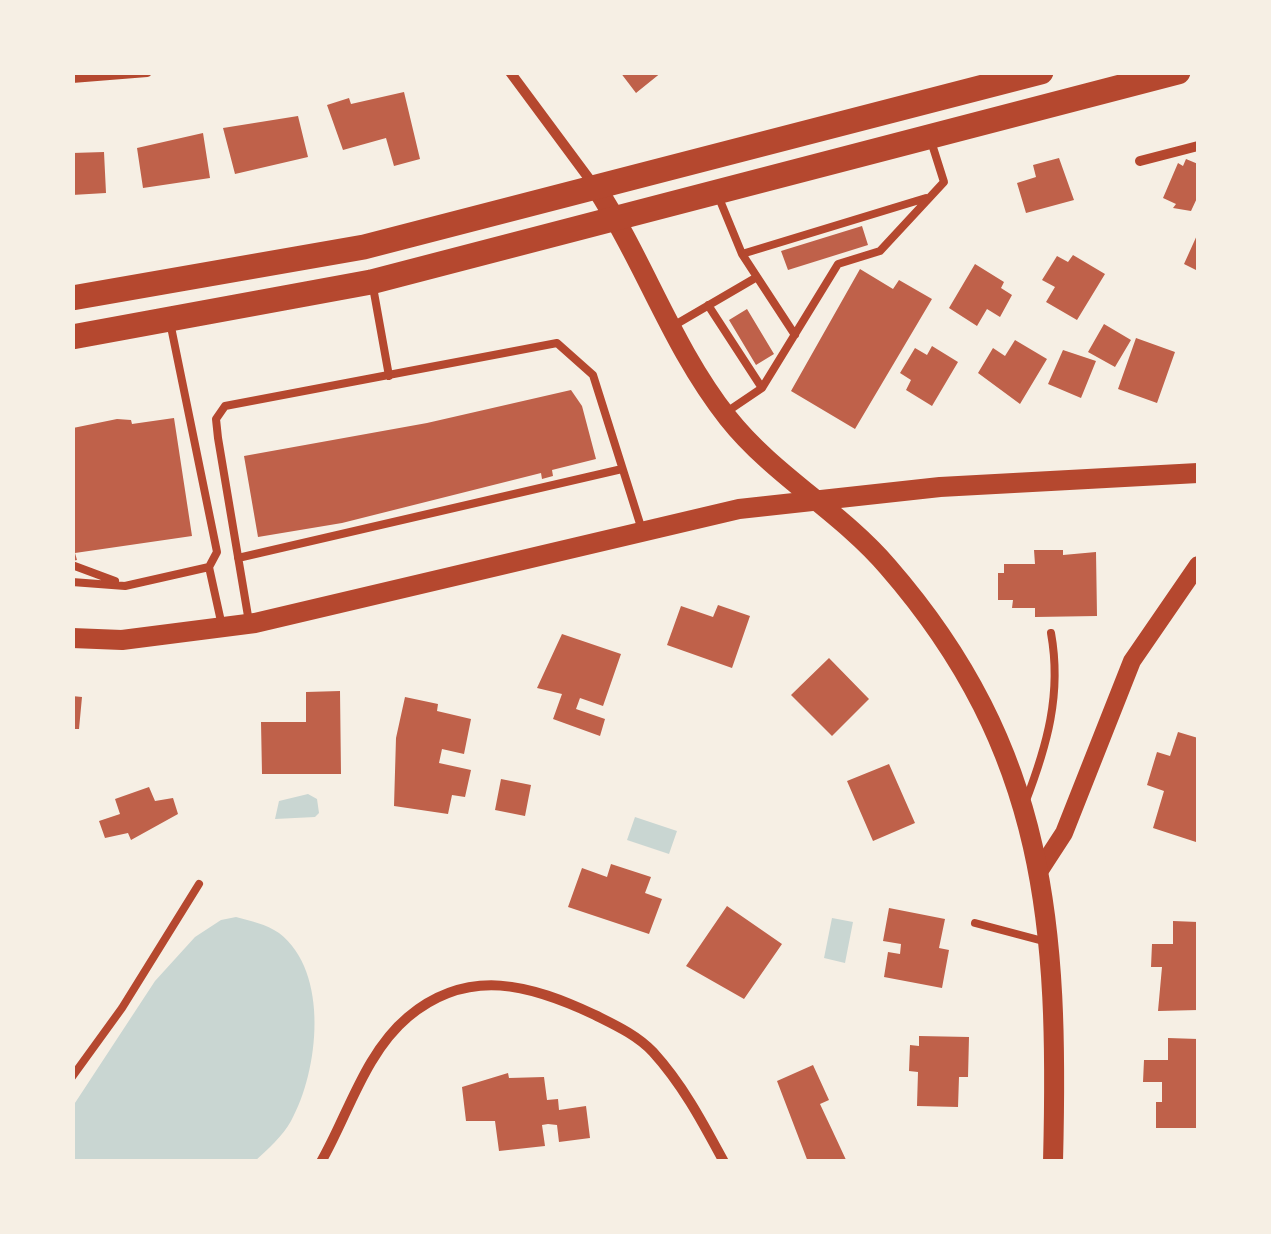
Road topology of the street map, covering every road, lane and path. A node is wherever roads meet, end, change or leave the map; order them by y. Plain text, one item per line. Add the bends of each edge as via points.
1 (147, 72) edge
2 (510, 72) edge
3 (1040, 72) edge
4 (1178, 72) edge
5 (72, 78) edge
6 (1004, 78) edge
7 (930, 137) junction
8 (1198, 146) edge
9 (1140, 160) dead end
10 (596, 188) junction
11 (716, 190) junction
12 (930, 197) junction
13 (614, 216) junction
14 (742, 254) junction
15 (757, 277) junction
16 (372, 282) junction
17 (72, 298) edge
18 (708, 305) junction
19 (170, 321) junction
20 (669, 328) junction
21 (795, 335) junction
22 (72, 338) edge
23 (390, 376) junction
24 (762, 388) junction
25 (724, 413) junction
26 (622, 469) junction
27 (1198, 473) edge
28 (818, 502) junction
29 (642, 530) junction
30 (238, 558) junction
31 (1198, 564) edge
32 (72, 565) edge
33 (209, 567) junction
34 (72, 582) edge
35 (125, 586) junction
36 (250, 624) junction
37 (222, 628) junction
38 (1051, 633) dead end
39 (72, 638) edge
40 (1025, 803) junction
41 (1038, 873) junction
42 (198, 884) dead end
43 (975, 923) dead end
44 (1050, 943) junction
45 (72, 1077) edge
46 (321, 1162) edge
47 (724, 1162) edge
48 (1053, 1162) edge

1 - 5 street
2 - 10 street
3 - 6 main road
4 - 7 main road
6 - 10 main road
7 - 11 main road
7 - 12 lane via 944,182
8 - 9 street
10 - 13 main road
10 - 17 main road via 364,247
11 - 13 main road
11 - 14 lane
12 - 14 lane
12 - 21 lane via 880,251 838,264
13 - 16 main road
13 - 20 main road
14 - 15 lane
15 - 18 lane
15 - 21 lane
16 - 19 main road
16 - 23 lane
18 - 20 lane
18 - 24 lane
19 - 22 main road
19 - 33 lane via 216,552
20 - 25 main road
21 - 24 lane
23 - 26 lane via 558,343 593,374
23 - 30 lane via 225,406 216,419
24 - 25 lane
25 - 28 main road
26 - 29 lane
26 - 30 lane
27 - 28 main road via 975,484
28 - 29 main road via 739,509
28 - 40 main road via 886,564 934,626 972,686
29 - 36 main road
30 - 36 lane
31 - 41 street via 1132,662 1064,833
32 - 35 lane
33 - 35 lane
33 - 37 lane
34 - 35 lane
36 - 37 main road
37 - 39 main road via 122,640
38 - 40 lane via 1053,712
40 - 41 main road
41 - 44 main road
42 - 45 lane
43 - 44 lane
44 - 48 main road
46 - 47 street via 375,1058 408,1017 456,992 506,984 555,996 646,1045 688,1095

